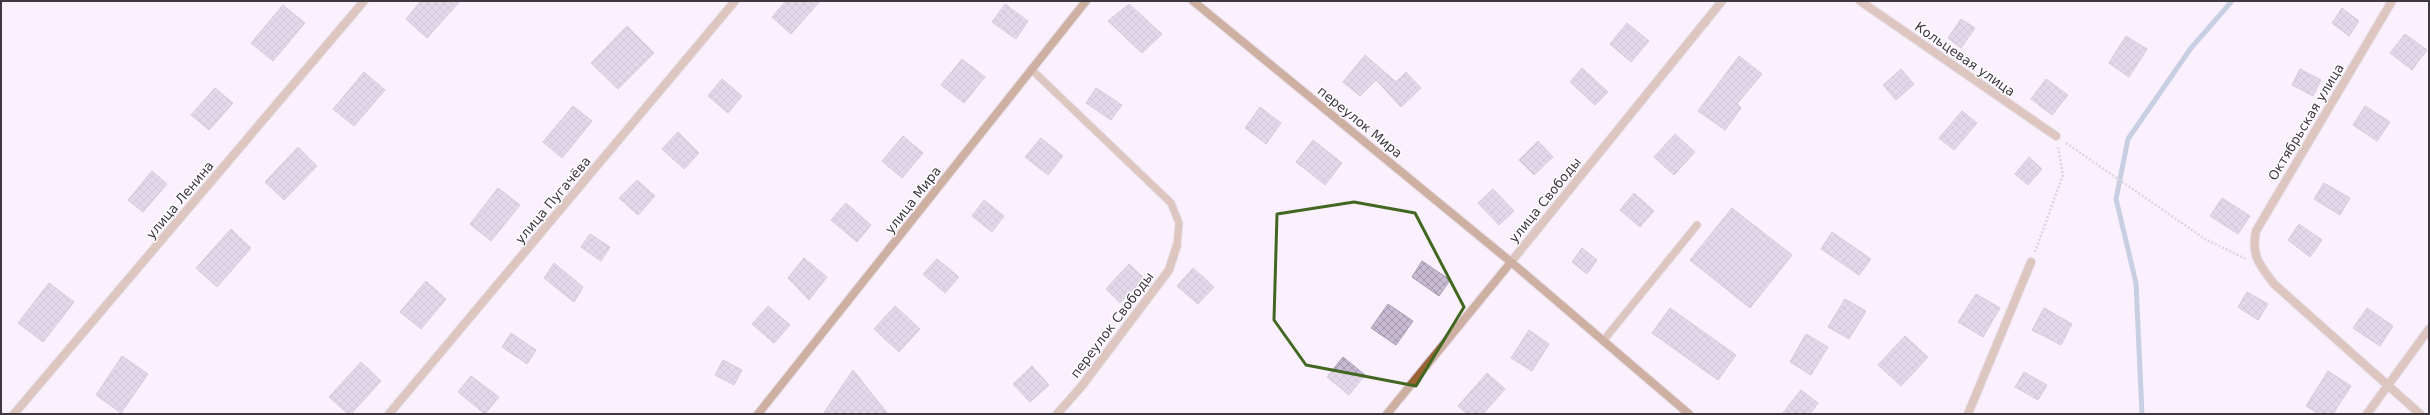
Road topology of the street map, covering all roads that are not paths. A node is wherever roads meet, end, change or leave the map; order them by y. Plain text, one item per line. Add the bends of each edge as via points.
1 (364, 1) edge
2 (735, 1) edge
3 (1086, 1) edge
4 (1193, 1) edge
5 (1722, 1) edge
6 (1860, 1) edge
7 (2392, 1) edge
8 (1032, 69) junction
9 (2056, 136) road end
10 (1698, 225) dead end
11 (1177, 246) joint
12 (1511, 262) junction
13 (2031, 262) road end
14 (2429, 329) edge
15 (1603, 340) junction
16 (2389, 384) junction
17 (14, 414) edge
18 (388, 414) edge
19 (758, 414) edge
20 (1057, 414) edge
21 (1387, 414) edge
22 (1689, 414) edge
23 (1968, 414) edge
24 (2367, 414) edge
25 (2420, 414) edge

1 - 17 street, улица Ленина
2 - 18 street, улица Пугачёва
3 - 8 street, улица Мира
4 - 12 street, переулок Мира
5 - 12 street, улица Свободы
6 - 9 street, Кольцевая улица
7 - 16 street, Октябрьская улица via 2256,230 2253,246 2256,259 2274,284
8 - 11 lane via 1171,203 1179,224
8 - 19 street, улица Мира
10 - 15 lane
11 - 20 street, переулок Свободы via 1169,270 1156,289 1081,387
12 - 15 street, переулок Мира
12 - 21 street, улица Свободы
13 - 23 street
14 - 16 street
15 - 22 street, переулок Мира
16 - 24 street
16 - 25 street

